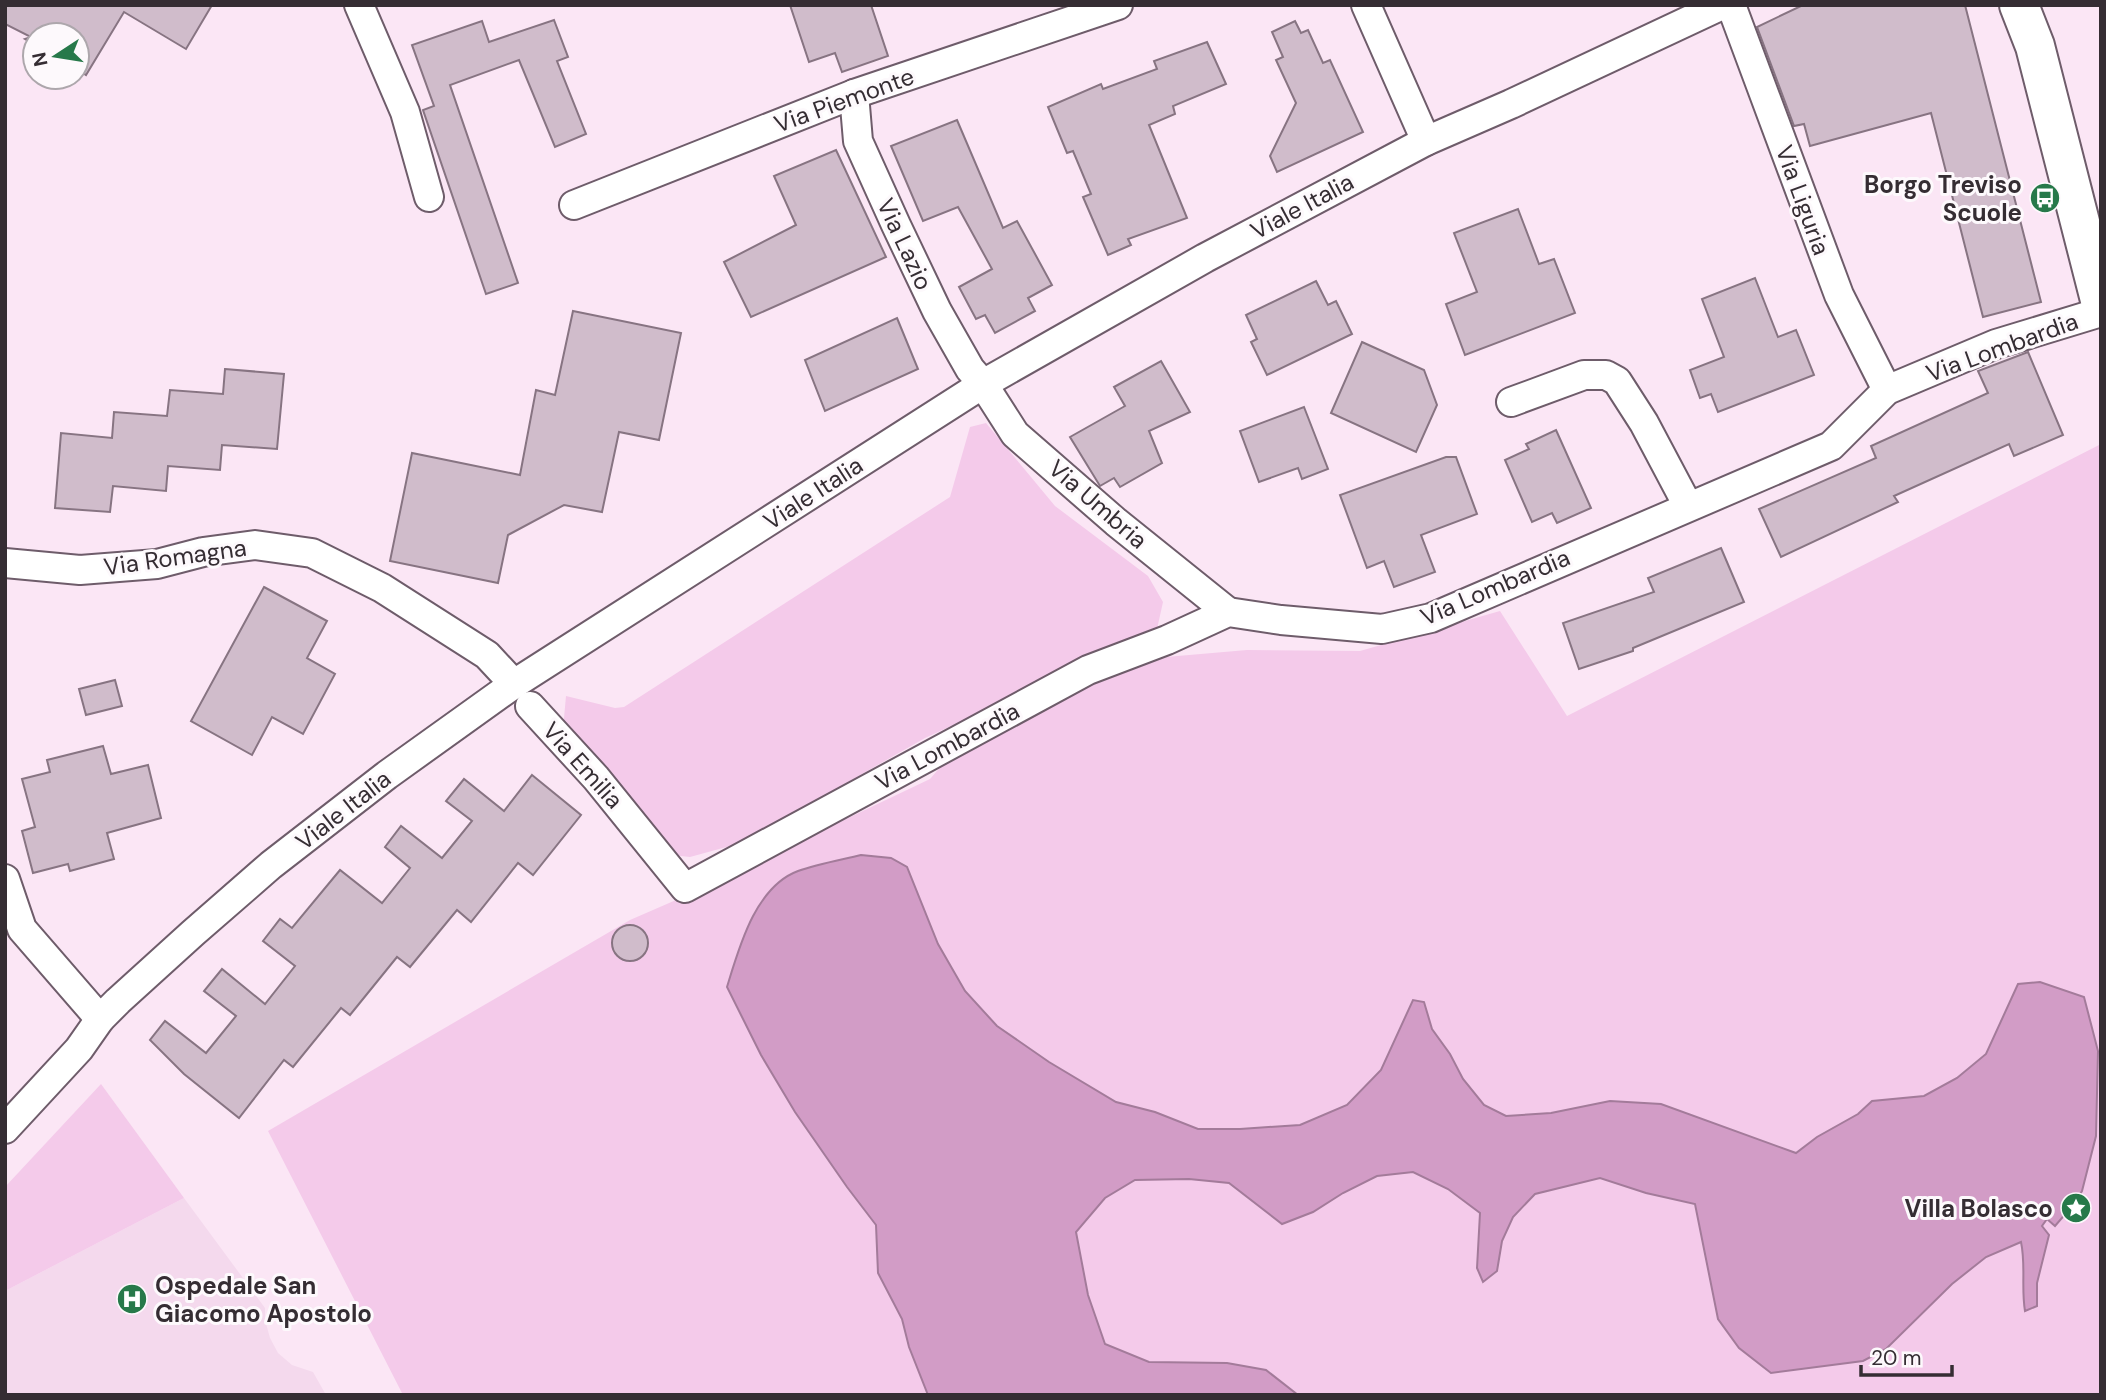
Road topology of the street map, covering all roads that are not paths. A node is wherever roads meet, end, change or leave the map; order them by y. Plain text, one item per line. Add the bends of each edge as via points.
1 (359, 5) edge
2 (1118, 5) edge
3 (1366, 5) edge
4 (1722, 5) edge
5 (1731, 5) edge
6 (2019, 5) edge
7 (2031, 5) edge
8 (2035, 46) junction
9 (854, 94) junction
10 (1426, 141) junction
11 (429, 197) dead end
12 (574, 205) dead end
13 (2101, 304) edge
14 (2101, 312) edge
15 (983, 384) junction
16 (1887, 390) junction
17 (1511, 402) dead end
18 (1688, 506) junction
19 (5, 563) edge
20 (1228, 612) junction
21 (522, 695) junction
22 (635, 825) joint
23 (6, 883) edge
24 (100, 1019) junction
25 (5, 1129) edge

1 - 11 street via 405,112
2 - 9 street, Via Piemonte
3 - 10 street
4 - 10 street, Viale Italia
5 - 16 street, Via Liguria via 1839,295
6 - 8 street
7 - 8 street
8 - 13 street
9 - 12 street, Via Piemonte
9 - 15 street, Via Lazio via 858,141 937,311
10 - 15 street, Viale Italia via 1205,258
14 - 16 street, Via Lombardia via 1996,344
15 - 20 street, Via Umbria via 1016,434
15 - 21 street, Viale Italia
16 - 18 street, Via Lombardia via 1831,446
17 - 18 street via 1584,375 1606,375 1616,381 1644,422
18 - 20 street, Via Lombardia via 1431,618 1382,629
19 - 21 street, Via Romagna via 93,569 157,564 256,545 312,553 382,588 487,655
20 - 22 street, Via Lombardia via 1088,670 685,888
21 - 22 street, Via Emilia
21 - 24 street, Viale Italia via 387,775 271,865
23 - 24 street via 22,929
24 - 25 street, Viale Italia via 79,1049

